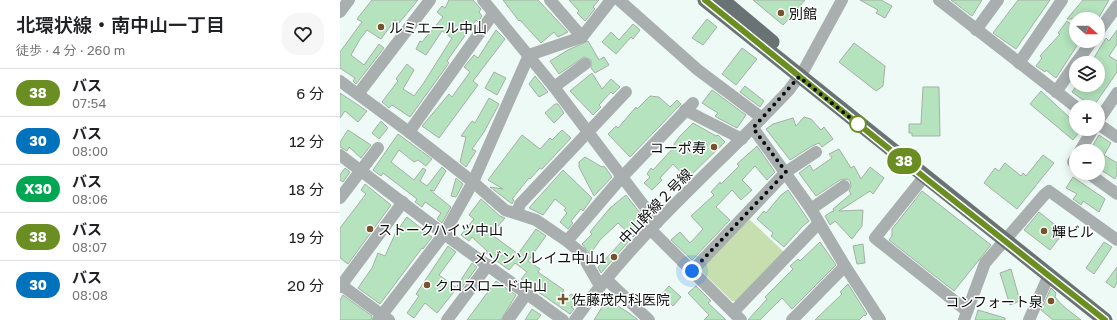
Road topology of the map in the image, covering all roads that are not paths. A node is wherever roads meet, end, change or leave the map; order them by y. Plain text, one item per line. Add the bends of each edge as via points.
1 (349, 0) edge
2 (430, 0) edge
3 (550, 0) edge
4 (611, 0) edge
5 (619, 0) edge
6 (705, 0) edge
7 (722, 0) edge
8 (842, 0) edge
9 (939, 0) edge
10 (998, 0) edge
11 (1062, 0) edge
12 (486, 1) edge
13 (1117, 6) edge
14 (340, 12) edge
15 (493, 14) junction
16 (1105, 22) edge
17 (976, 30) junction
18 (582, 37) junction
19 (529, 55) junction
20 (1019, 63) junction
21 (585, 64) dead end
22 (802, 72) junction
23 (1069, 73) edge
24 (340, 81) edge
25 (554, 87) junction
26 (626, 92) dead end
27 (1056, 92) junction
28 (1117, 93) edge
29 (358, 94) junction
30 (1069, 102) edge
31 (1105, 111) edge
32 (762, 118) junction
33 (753, 128) junction
34 (1105, 129) edge
35 (409, 132) junction
36 (588, 133) junction
37 (1117, 137) edge
38 (742, 139) junction
39 (378, 148) dead end
40 (816, 152) dead end
41 (340, 155) edge
42 (361, 170) junction
43 (786, 172) junction
44 (924, 177) junction
45 (621, 178) junction
46 (1098, 180) edge
47 (473, 182) junction
48 (844, 186) dead end
49 (1117, 194) edge
50 (340, 198) edge
51 (402, 202) junction
52 (811, 209) junction
53 (518, 213) junction
54 (818, 224) junction
55 (654, 227) junction
56 (444, 234) junction
57 (1009, 237) junction
58 (1117, 240) edge
59 (568, 241) junction
60 (488, 265) junction
61 (844, 266) junction
62 (692, 271) junction
63 (1049, 275) junction
64 (603, 282) junction
65 (340, 285) edge
66 (527, 293) junction
67 (738, 316) edge
68 (966, 316) edge
69 (383, 318) edge
70 (644, 318) edge
71 (875, 318) edge
72 (1117, 318) edge
73 (447, 320) edge
74 (508, 320) edge
75 (563, 320) edge
76 (575, 320) edge
77 (792, 320) edge
78 (1029, 320) edge
79 (1105, 320) edge

1 - 14 street
2 - 29 street
3 - 18 street
4 - 18 street
5 - 32 street via 698,70
6 - 22 main road
7 - 22 main road
8 - 22 street, 中山幹線２号線
9 - 17 street
10 - 17 street
11 - 20 street
12 - 15 street
13 - 16 street
15 - 19 street
15 - 35 street
17 - 20 street
18 - 19 street
19 - 25 street
19 - 47 street
20 - 27 street
21 - 25 street
22 - 32 street, 中山幹線２号線
22 - 44 main road
22 - 57 main road
23 - 27 street
24 - 29 street
25 - 36 street
26 - 36 street
27 - 30 street
28 - 31 street
29 - 35 street
32 - 33 street, 中山幹線２号線
33 - 38 street, 中山幹線２号線
33 - 43 street
34 - 37 street
35 - 47 street
36 - 45 street
36 - 53 street via 520,204
38 - 45 street via 689,107
38 - 55 street, 中山幹線２号線
39 - 42 street
40 - 43 street
41 - 42 street
42 - 50 street
42 - 51 street
43 - 52 street
43 - 62 street
44 - 57 main road
44 - 68 street via 875,238
45 - 55 street
45 - 59 street
46 - 49 street
47 - 53 street via 505,210
47 - 56 street
48 - 52 street
51 - 56 street
51 - 65 street
52 - 54 street
53 - 59 street via 536,220
54 - 61 street
54 - 67 street
55 - 62 street
55 - 64 street, 中山幹線２号線
56 - 60 street
56 - 69 street
57 - 58 street via 1049,191
57 - 63 main road
57 - 68 street via 985,263
57 - 72 main road
59 - 64 street via 581,253
60 - 66 street
60 - 73 street
61 - 71 street
61 - 77 street
62 - 67 street
63 - 78 street
63 - 79 main road
64 - 70 street
64 - 76 street, 中山幹線２号線
65 - 69 street
66 - 74 street
66 - 75 street

